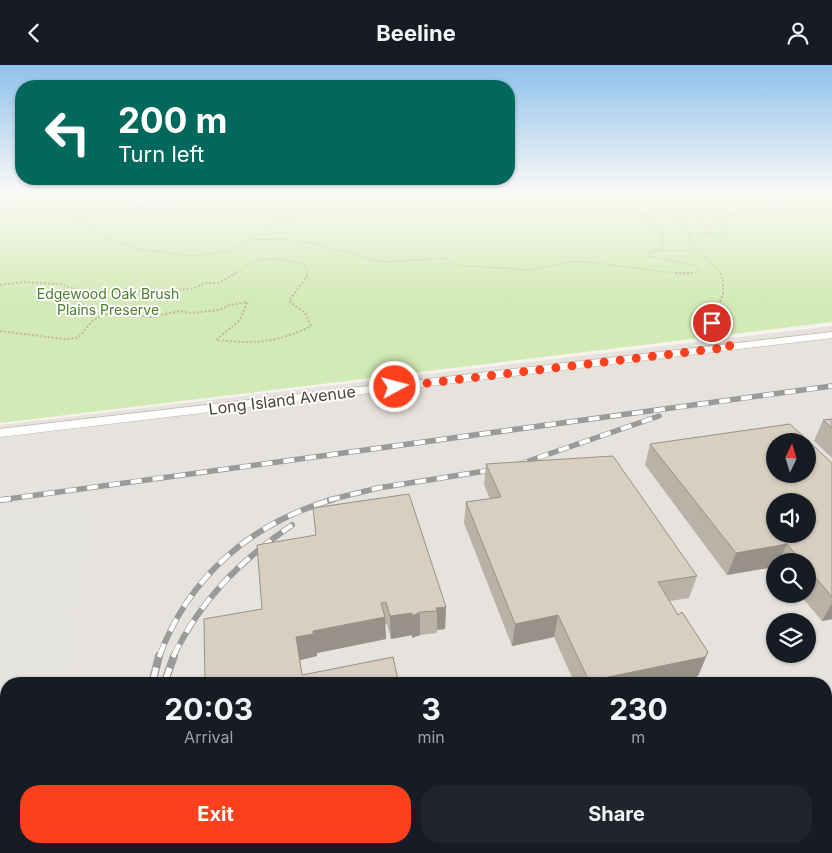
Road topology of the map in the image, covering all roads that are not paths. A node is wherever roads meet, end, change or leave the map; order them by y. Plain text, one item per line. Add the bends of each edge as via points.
1 (832, 335) edge
2 (0, 433) edge

1 - 2 street, Long Island Avenue

